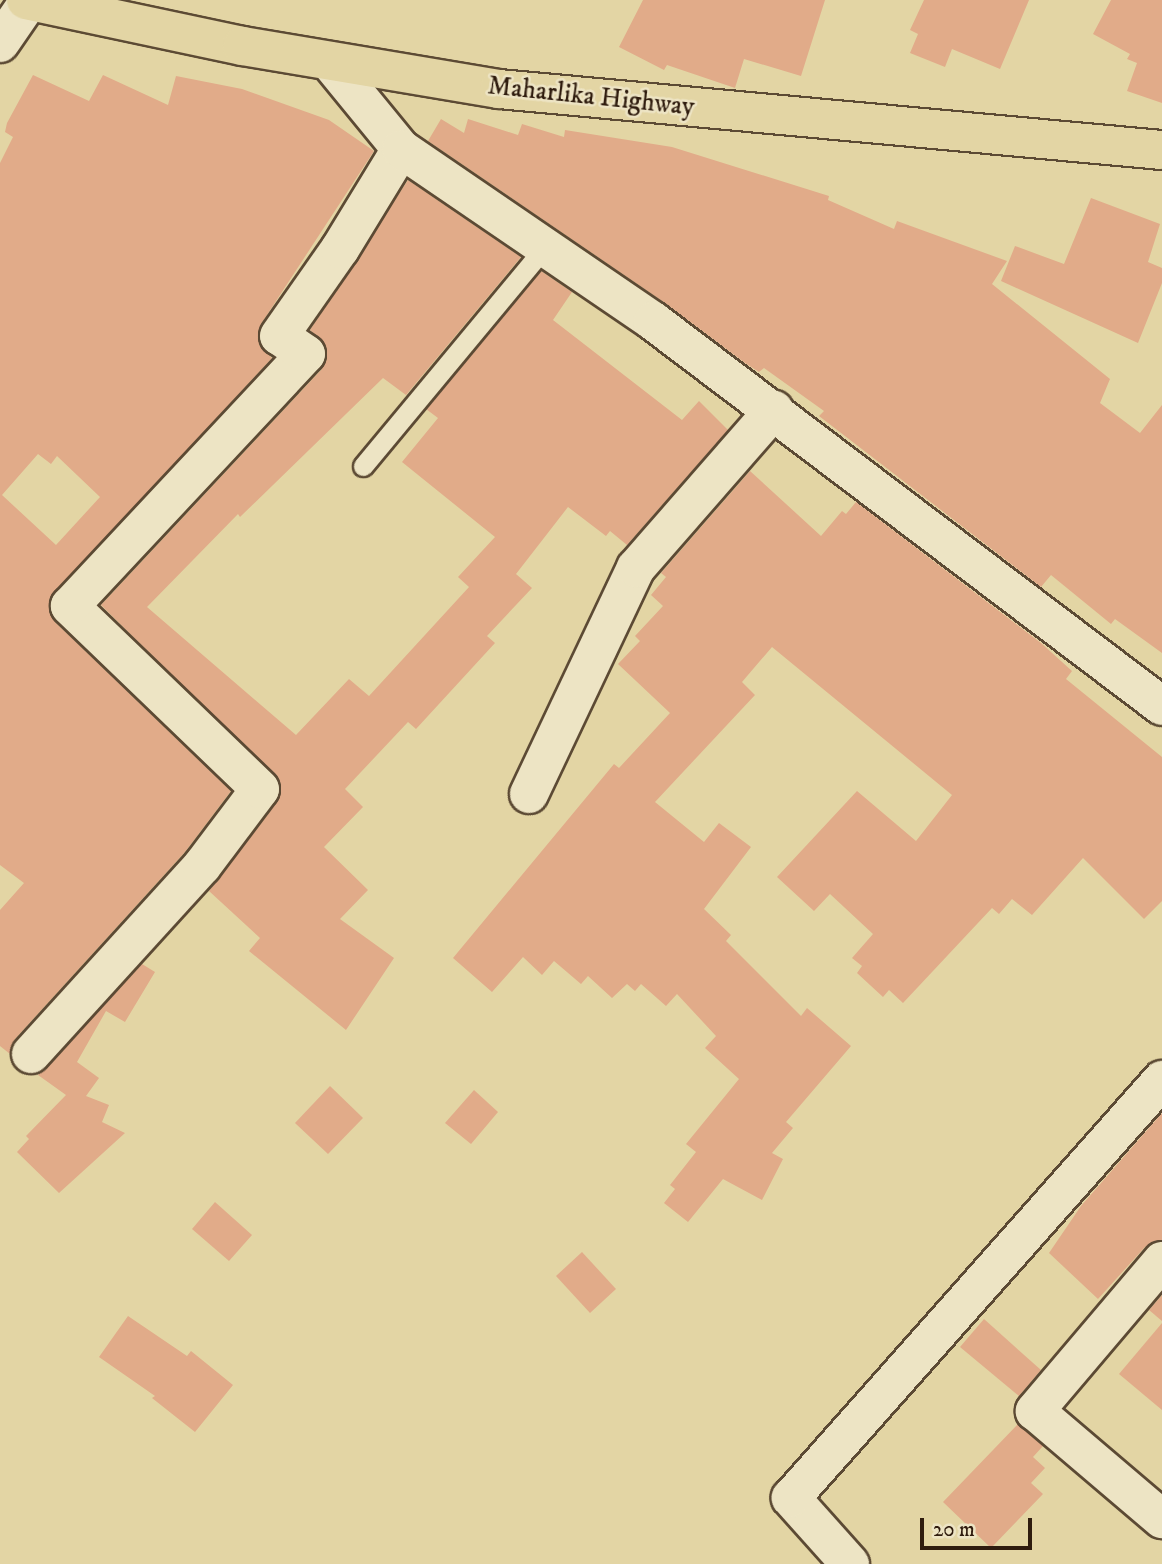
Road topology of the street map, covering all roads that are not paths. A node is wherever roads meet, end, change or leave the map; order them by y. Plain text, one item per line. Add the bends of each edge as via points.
1 (28, 0) edge
2 (0, 43) edge
3 (329, 61) junction
4 (401, 149) junction
5 (1162, 150) edge
6 (544, 248) junction
7 (774, 410) junction
8 (363, 466) dead end
9 (1162, 706) edge
10 (529, 794) dead end
11 (31, 1054) dead end
12 (1162, 1080) edge
13 (1162, 1261) edge
14 (1162, 1519) edge
15 (850, 1564) edge

1 - 2 street
1 - 3 highway, Maharlika Highway
3 - 4 street
3 - 5 highway, Maharlika Highway via 499,89
4 - 6 street
4 - 11 street via 340,249 279,336 306,354 70,606 260,789 242,807 236,826 202,866
6 - 7 street
6 - 8 lane
7 - 9 street
7 - 10 street via 636,568
12 - 15 street via 791,1498
13 - 14 street via 1035,1411

